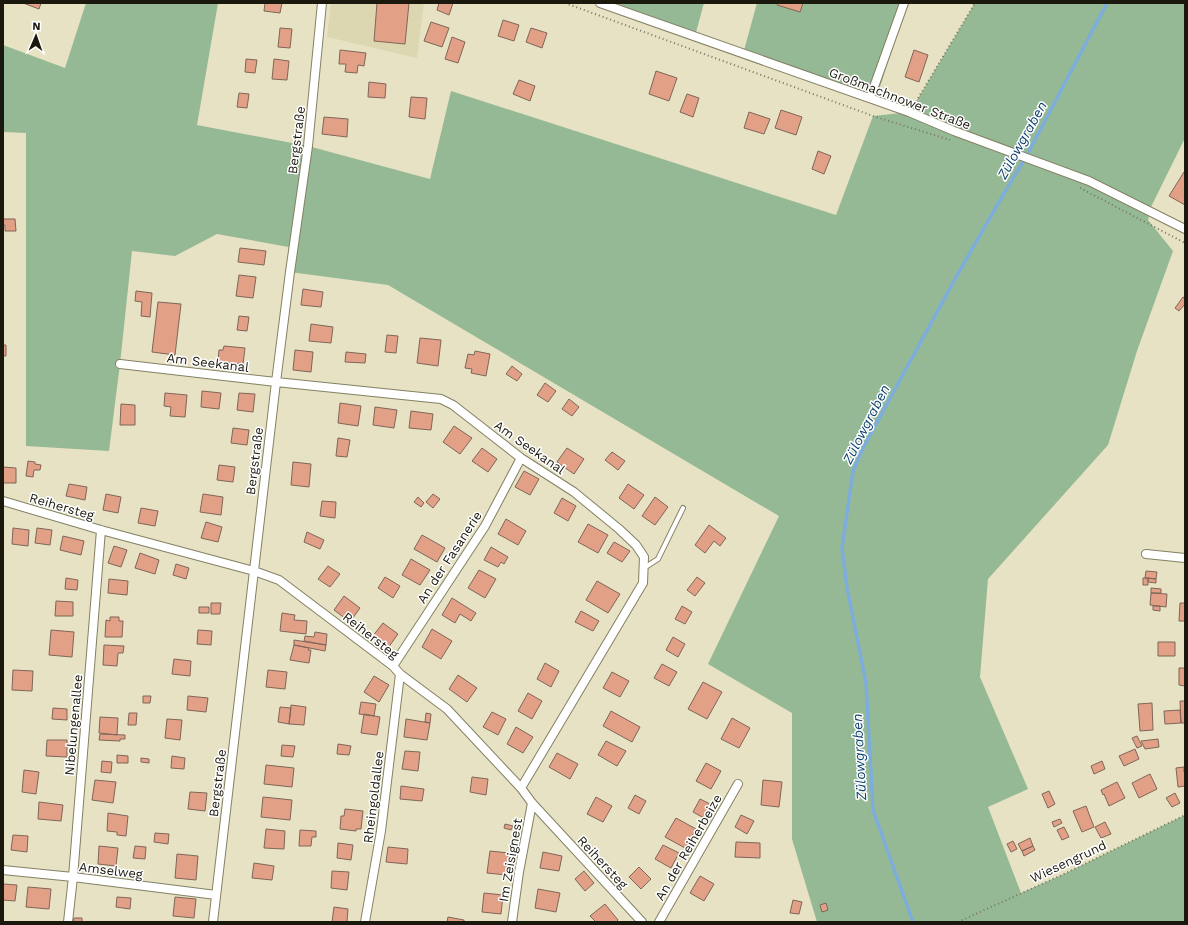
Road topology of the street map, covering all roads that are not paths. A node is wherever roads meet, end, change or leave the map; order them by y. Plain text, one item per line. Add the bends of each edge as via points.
1 (322, 3) edge
2 (600, 3) edge
3 (904, 3) edge
4 (870, 98) junction
5 (1185, 230) edge
6 (120, 364) dead end
7 (276, 382) junction
8 (521, 458) junction
9 (3, 501) edge
10 (683, 508) dead end
11 (101, 530) junction
12 (1146, 554) dead end
13 (1185, 558) edge
14 (644, 568) junction
15 (254, 571) junction
16 (393, 666) junction
17 (400, 674) junction
18 (738, 784) dead end
19 (521, 788) junction
20 (532, 803) junction
21 (3, 870) edge
22 (73, 877) junction
23 (216, 895) junction
24 (68, 922) edge
25 (213, 922) edge
26 (366, 922) edge
27 (512, 922) edge
28 (642, 922) edge
29 (659, 922) edge

1 - 7 street, Bergstraße via 308,146
2 - 4 street, Großmachnower Straße
3 - 4 street
4 - 5 street, Großmachnower Straße via 1088,181
6 - 7 street, Am Seekanal
7 - 8 street, Am Seekanal via 441,399 453,405
7 - 15 street, Bergstraße
8 - 14 street, Am Seekanal via 574,492 619,529 644,556
8 - 16 street, An der Fasanerie via 484,526
9 - 11 street, Reihersteg
10 - 14 lane via 658,559
11 - 15 street, Reihersteg
11 - 22 street, Nibelungenallee
12 - 13 street
14 - 19 street, Am Seekanal via 643,583
15 - 16 street, Reihersteg via 279,580
15 - 23 street, Bergstraße
16 - 17 street, Reihersteg
17 - 19 street, Reihersteg via 447,709
17 - 26 street, Rheingoldallee via 381,831
18 - 29 street, An der Reiherbeize
19 - 20 street, Reihersteg
20 - 27 street, Im Zeisignest
20 - 28 street, Reihersteg
21 - 22 street, Amselweg
22 - 23 street, Amselweg
22 - 24 street, Nibelungenallee
23 - 25 street, Bergstraße

